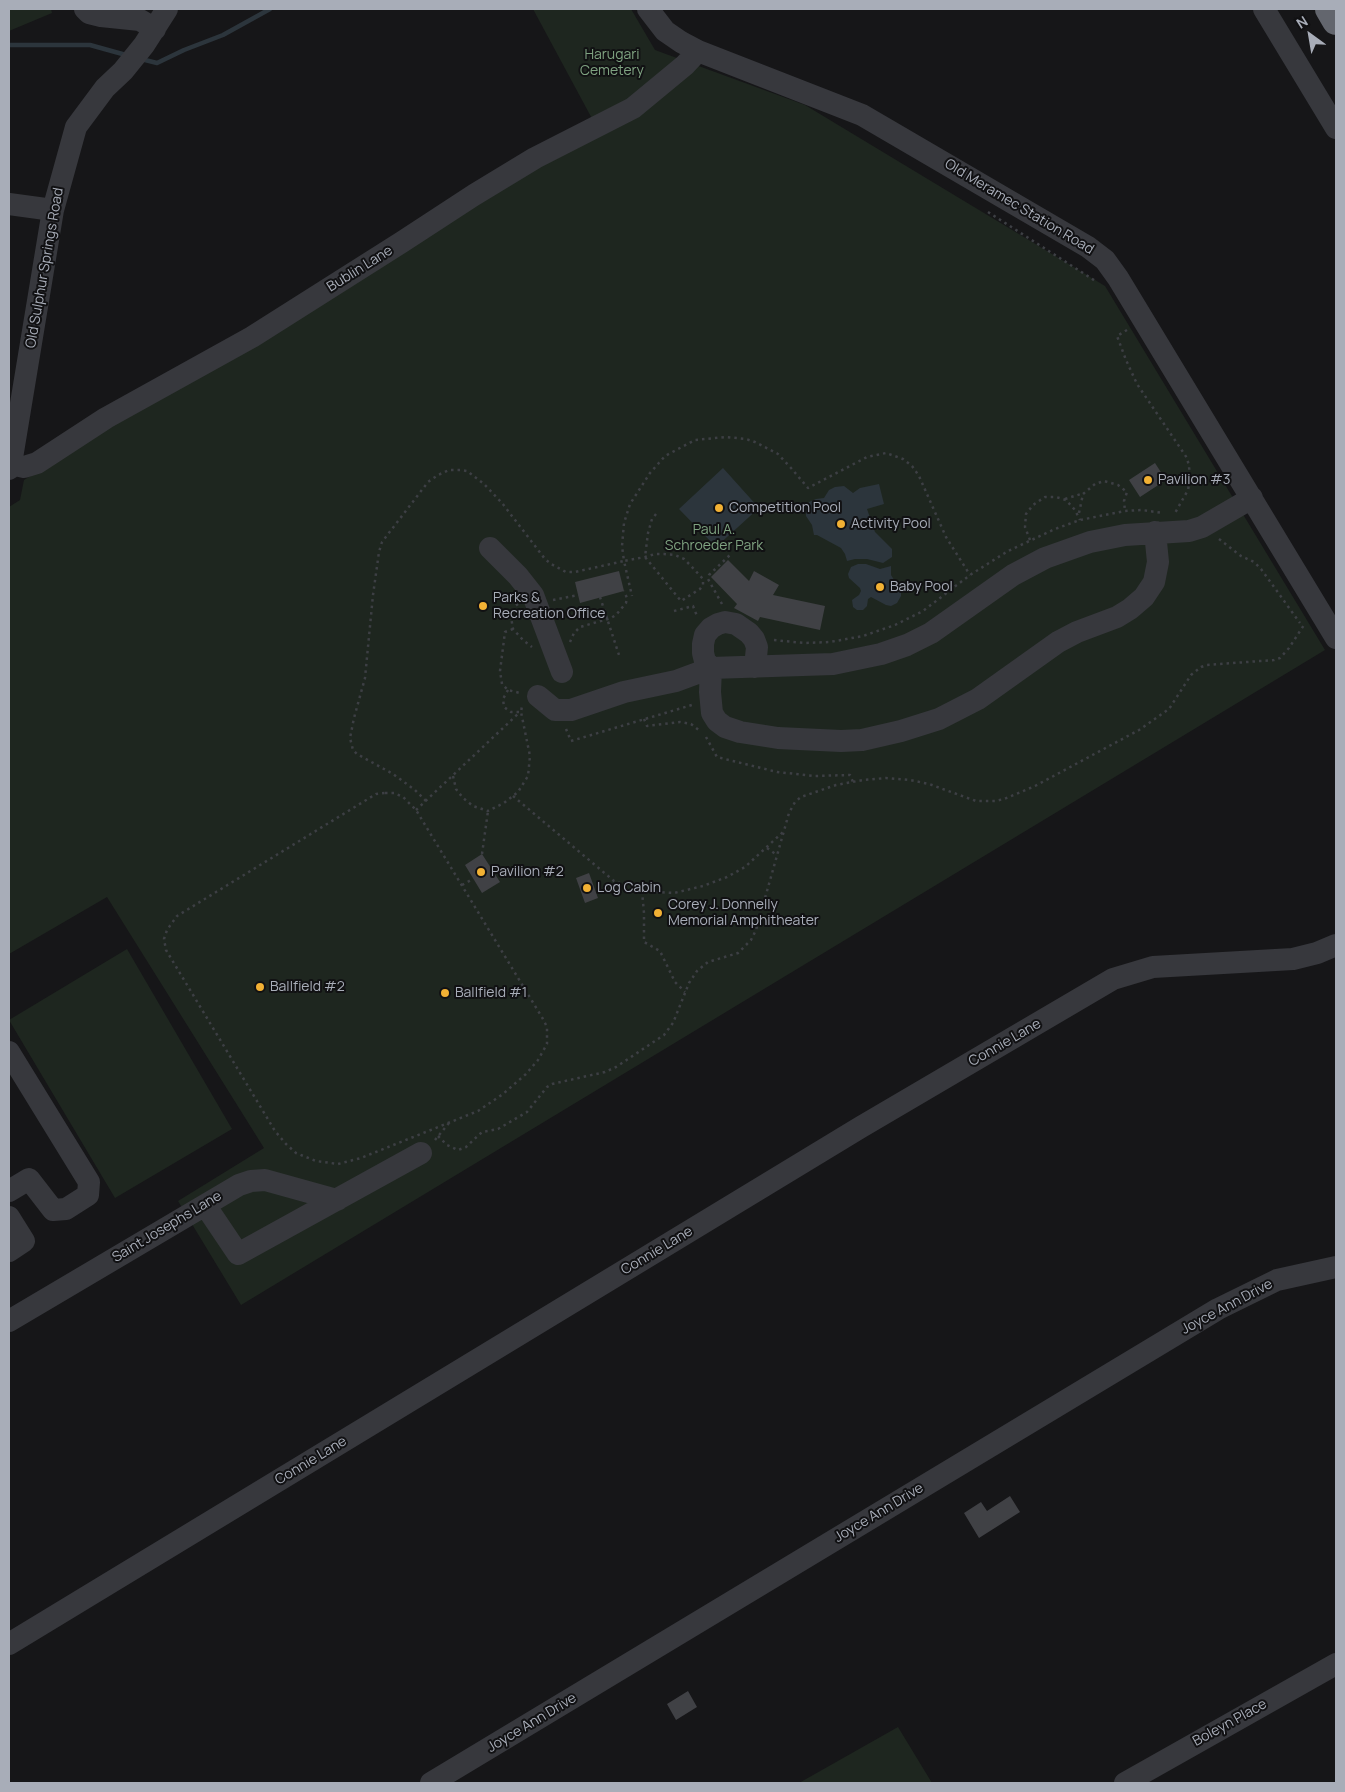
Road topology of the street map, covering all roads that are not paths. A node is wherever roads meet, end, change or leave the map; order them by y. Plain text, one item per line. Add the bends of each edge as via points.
1 (85, 9) edge
2 (167, 9) edge
3 (648, 9) edge
4 (1264, 9) edge
5 (1329, 9) edge
6 (1336, 22) edge
7 (150, 37) junction
8 (698, 51) junction
9 (1336, 128) edge
10 (9, 204) edge
11 (53, 210) junction
12 (10, 467) edge
13 (1252, 498) junction
14 (1160, 522) junction
15 (490, 548) dead end
16 (1336, 638) edge
17 (755, 667) junction
18 (711, 668) junction
19 (562, 672) dead end
20 (528, 697) road end
21 (1336, 945) edge
22 (9, 1052) edge
23 (421, 1154) road end
24 (9, 1191) edge
25 (337, 1200) junction
26 (205, 1205) junction
27 (9, 1217) edge
28 (9, 1251) edge
29 (1336, 1267) edge
30 (9, 1321) edge
31 (9, 1644) edge
32 (1336, 1664) edge
33 (431, 1783) edge
34 (1125, 1783) edge

1 - 7 street via 89,14 140,20
2 - 7 street, Old Sulphur Springs Road
3 - 8 street, Old Meramec Station Road via 665,31
4 - 9 street
5 - 6 highway
7 - 11 street, Old Sulphur Springs Road via 76,127
8 - 12 street, Bublin Lane via 633,108 535,158 260,331 106,418 37,463
8 - 13 street, Old Meramec Station Road via 862,115 1100,257 1118,278
10 - 11 street
11 - 12 street, Old Sulphur Springs Road
13 - 14 street via 1189,531
13 - 16 street, Old Meramec Station Road
14 - 17 street via 1045,558 1013,575 931,633 907,645 834,664
14 - 18 street via 1154,582 1130,609 1058,642 960,710 901,731 841,741 778,738 725,728 712,713
15 - 19 street via 533,595
17 - 18 street
17 - 18 street via 754,639 736,624 725,622 711,628 705,635 703,653
18 - 20 street via 571,710 555,710
21 - 31 street, Connie Lane via 1293,959 1154,967 1113,980 861,1127
22 - 24 street via 89,1182 88,1196 66,1209 53,1210 29,1178
23 - 25 street
25 - 26 street, Saint Josephs Lane via 265,1180 239,1185
25 - 26 street via 238,1254
26 - 30 street, Saint Josephs Lane
27 - 28 street via 24,1241
29 - 33 street, Joyce Ann Drive via 1277,1280 1218,1309
32 - 34 street, Boleyn Place

